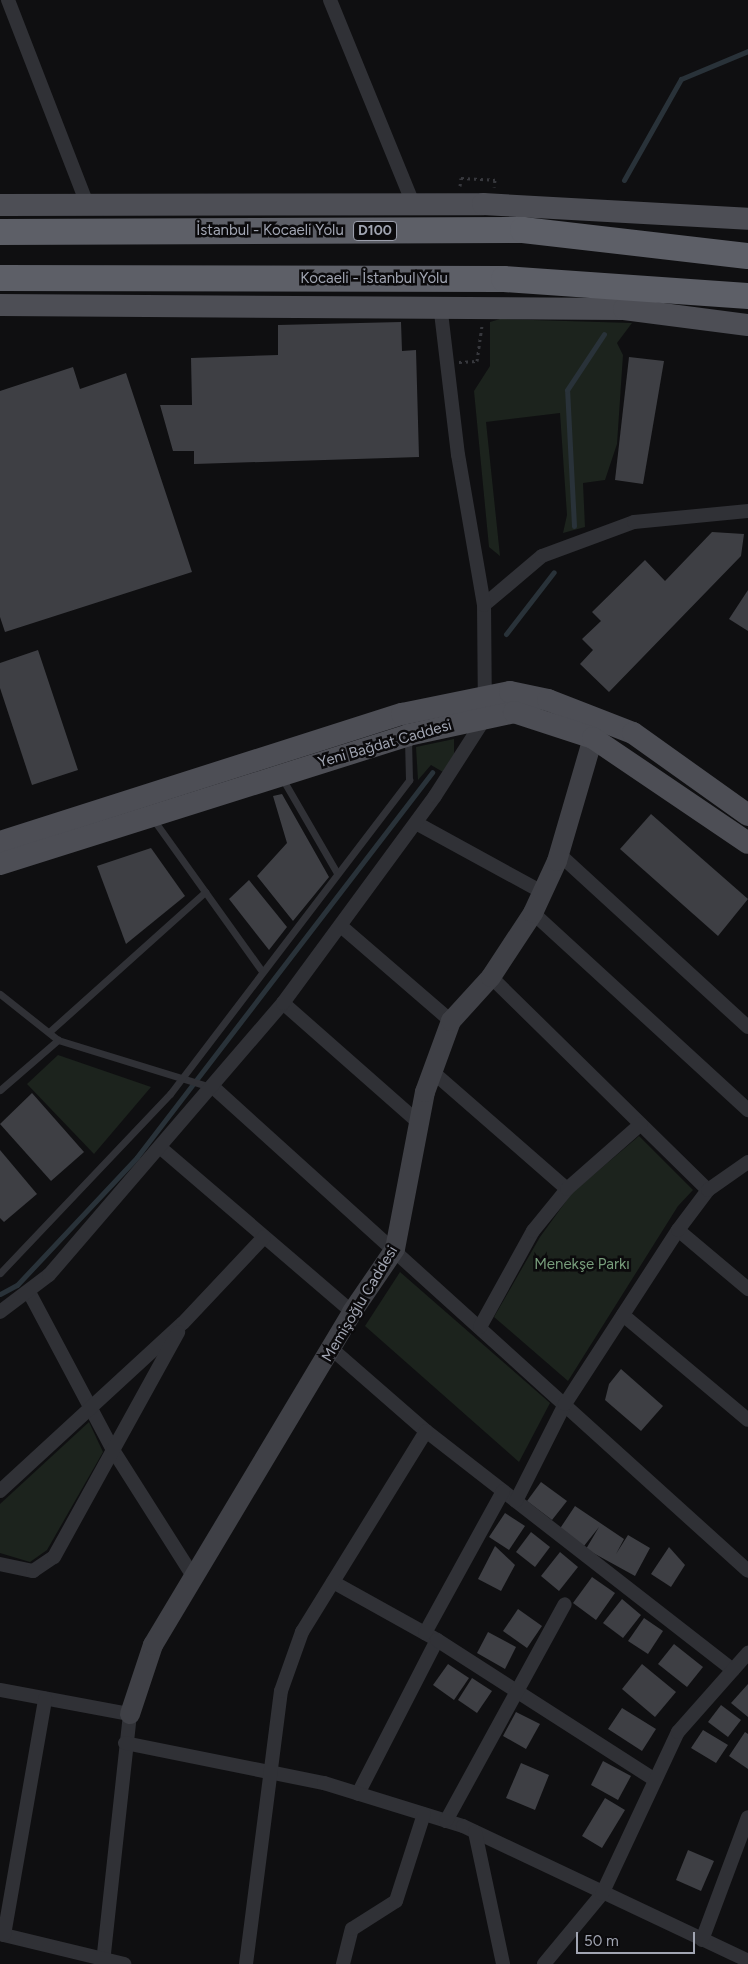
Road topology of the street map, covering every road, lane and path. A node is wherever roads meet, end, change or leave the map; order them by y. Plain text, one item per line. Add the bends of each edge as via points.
1 (8, 0) edge
2 (330, 0) edge
3 (461, 178) dead end
4 (493, 199) dead end
5 (413, 203) junction
6 (0, 204) edge
7 (87, 204) junction
8 (748, 219) edge
9 (0, 232) edge
10 (748, 256) edge
11 (0, 278) edge
12 (748, 296) edge
13 (0, 305) edge
14 (440, 305) junction
15 (483, 321) dead end
16 (748, 325) edge
17 (477, 361) dead end
18 (748, 511) edge
19 (484, 605) junction
20 (484, 707) junction
21 (408, 734) junction
22 (593, 738) junction
23 (280, 774) junction
24 (151, 815) junction
25 (748, 815) edge
26 (416, 823) junction
27 (0, 842) edge
28 (748, 844) edge
29 (559, 854) junction
30 (0, 864) edge
31 (337, 873) junction
32 (205, 892) junction
33 (542, 892) junction
34 (533, 913) junction
35 (342, 927) junction
36 (262, 971) junction
37 (491, 977) junction
38 (0, 994) edge
39 (283, 1003) junction
40 (451, 1021) junction
41 (748, 1027) edge
42 (49, 1032) junction
43 (58, 1040) junction
44 (434, 1073) junction
45 (181, 1076) junction
46 (209, 1086) junction
47 (0, 1090) edge
48 (748, 1110) edge
49 (418, 1122) junction
50 (641, 1124) junction
51 (162, 1149) junction
52 (748, 1162) edge
53 (567, 1189) junction
54 (708, 1190) junction
55 (678, 1230) junction
56 (264, 1237) junction
57 (395, 1250) junction
58 (0, 1273) edge
59 (748, 1288) edge
60 (30, 1294) junction
61 (0, 1312) edge
62 (352, 1312) junction
63 (623, 1315) junction
64 (183, 1323) junction
65 (480, 1327) junction
66 (333, 1350) junction
67 (93, 1404) junction
68 (564, 1404) junction
69 (748, 1420) edge
70 (426, 1431) junction
71 (113, 1450) junction
72 (0, 1491) edge
73 (503, 1491) junction
74 (516, 1501) junction
75 (0, 1564) edge
76 (748, 1571) edge
77 (195, 1579) junction
78 (333, 1582) junction
79 (565, 1604) dead end
80 (431, 1636) junction
81 (748, 1653) edge
82 (733, 1670) junction
83 (0, 1690) edge
84 (518, 1692) junction
85 (44, 1699) junction
86 (130, 1714) junction
87 (125, 1743) junction
88 (272, 1773) junction
89 (655, 1780) junction
90 (358, 1794) junction
91 (424, 1814) junction
92 (748, 1817) edge
93 (446, 1821) junction
94 (475, 1832) junction
95 (602, 1894) junction
96 (2, 1935) edge
97 (702, 1940) junction
98 (748, 1961) edge
99 (103, 1962) edge
100 (124, 1964) edge
101 (246, 1964) edge
102 (343, 1964) edge
103 (503, 1964) edge
104 (544, 1964) edge

1 - 7 street
2 - 5 street
3 - 4 path via 495,180
5 - 7 main road
5 - 8 main road
6 - 7 main road
9 - 10 highway, İstanbul - Kocaeli Yolu / D100 via 522,230
11 - 12 highway, Kocaeli - İstanbul Yolu via 504,279
13 - 14 main road
14 - 16 main road via 624,309
14 - 19 street via 458,455
15 - 17 path
18 - 19 street via 634,522 542,556
19 - 20 street
20 - 21 main road, Yeni Bağdat Caddesi
20 - 22 main road, Yeni Bağdat Caddesi via 514,712
20 - 25 main road, Yeni Bağdat Caddesi via 510,692 548,700 633,733
20 - 26 street
20 - 27 main road, Yeni Bağdat Caddesi via 402,714
21 - 23 main road, Yeni Bağdat Caddesi
21 - 31 lane via 409,780
22 - 28 main road, Yeni Bağdat Caddesi
22 - 29 street, Memişoğlu Caddesi
23 - 24 main road, Yeni Bağdat Caddesi
23 - 31 lane
24 - 30 main road, Yeni Bağdat Caddesi
24 - 32 lane
26 - 33 street
26 - 35 street
29 - 33 street, Memişoğlu Caddesi
29 - 41 street
31 - 36 lane
32 - 36 lane
32 - 42 lane
33 - 34 street, Memişoğlu Caddesi
34 - 37 street, Memişoğlu Caddesi
34 - 48 street
35 - 39 street
35 - 40 street
36 - 45 lane
37 - 40 street, Memişoğlu Caddesi
37 - 50 street
38 - 42 lane
39 - 46 street
39 - 49 street
40 - 44 street, Memişoğlu Caddesi
42 - 43 lane
43 - 45 lane
43 - 47 lane
44 - 49 street, Memişoğlu Caddesi
44 - 53 street
45 - 46 lane
45 - 58 lane via 163,1101
46 - 51 street
46 - 57 street
49 - 57 street, Memişoğlu Caddesi via 405,1215
50 - 53 street
50 - 54 street
51 - 56 street
51 - 60 street
52 - 54 street
53 - 65 street via 533,1232
54 - 55 street
55 - 59 street
55 - 63 street
56 - 62 street
56 - 64 street
57 - 62 street, Memişoğlu Caddesi
57 - 65 street
60 - 61 street
60 - 67 street
62 - 66 street, Memişoğlu Caddesi
63 - 68 street
63 - 69 street
64 - 67 street
64 - 71 street
65 - 68 street
66 - 70 street
66 - 77 street, Memişoğlu Caddesi
67 - 71 street
67 - 72 street
68 - 74 street
68 - 76 street
70 - 73 street
70 - 78 street
71 - 75 street via 54,1557 33,1571
71 - 77 street
73 - 74 street
73 - 80 street
74 - 82 street
77 - 86 street, Memişoğlu Caddesi via 153,1645
78 - 80 street
78 - 88 street via 302,1632 281,1691
79 - 84 street
80 - 84 street
80 - 90 street
81 - 82 street
82 - 89 street via 678,1732
83 - 85 street
84 - 89 street
84 - 93 street
85 - 86 street
85 - 96 street
86 - 87 street
87 - 88 street
87 - 99 street
88 - 90 street
88 - 101 street
89 - 95 street
90 - 91 street
91 - 93 street
91 - 102 street via 396,1900 352,1930
92 - 97 street
93 - 94 street
94 - 95 street
94 - 103 street
95 - 97 street
95 - 104 street
96 - 99 street
97 - 98 street
99 - 100 street

